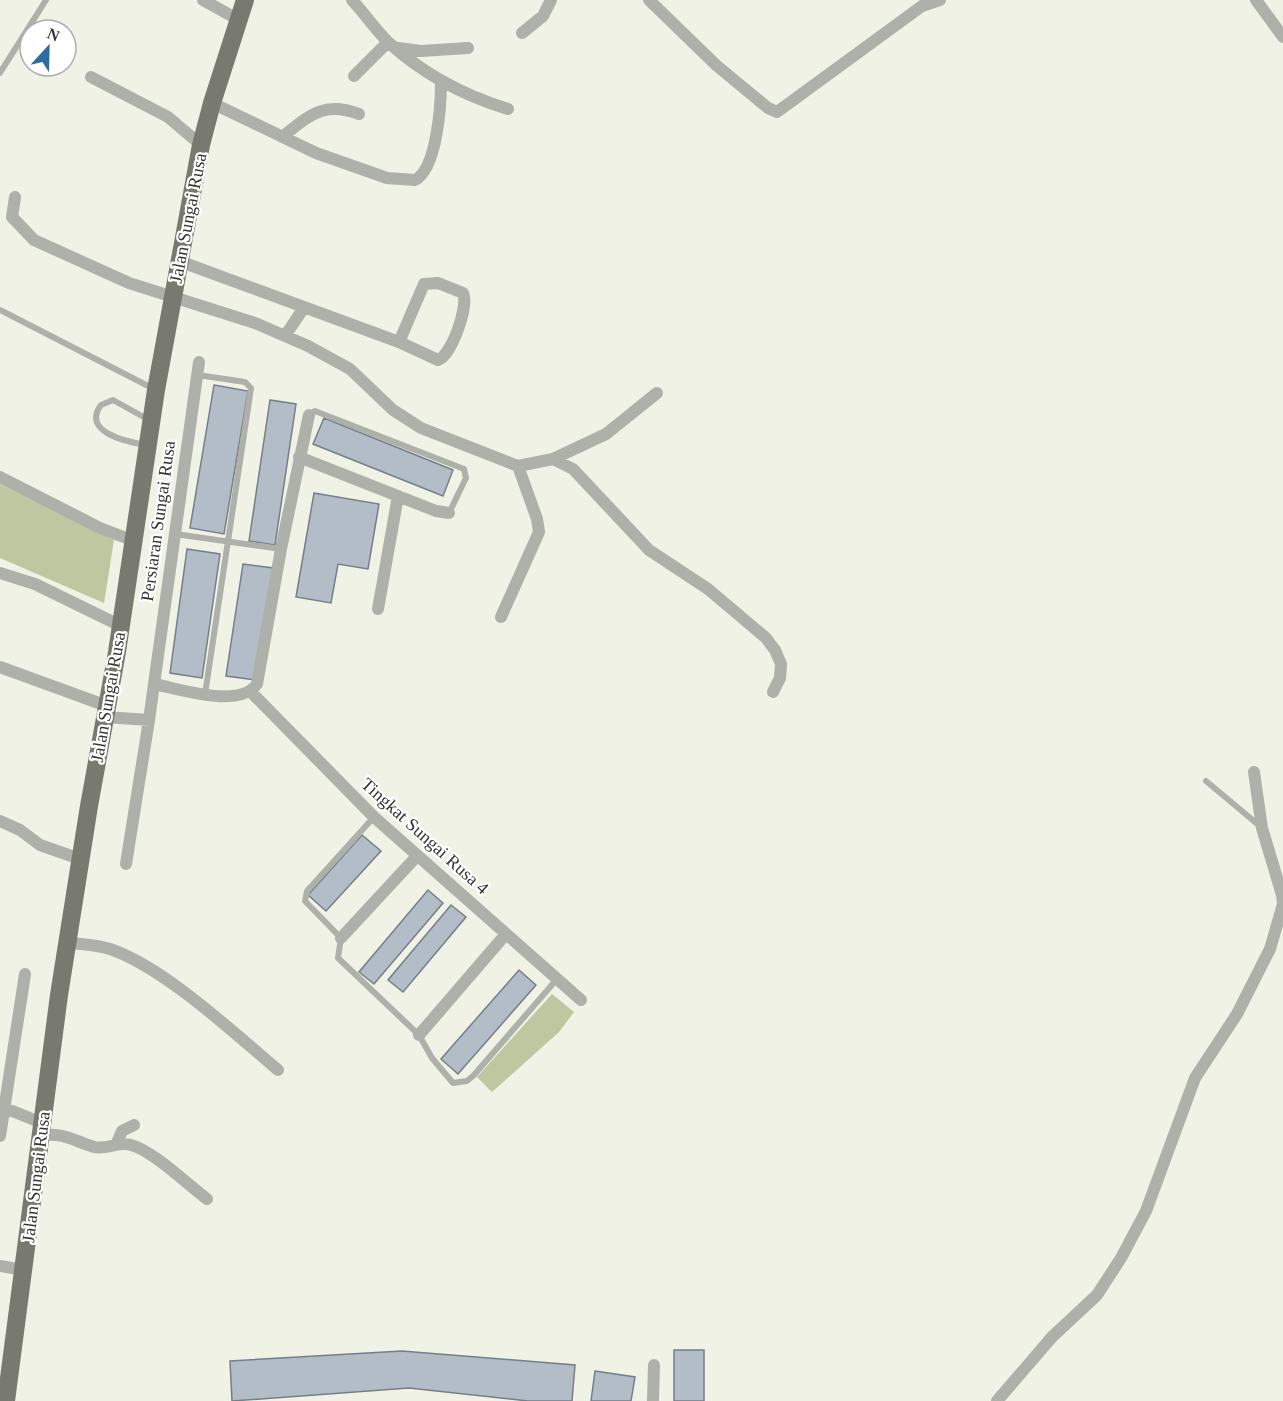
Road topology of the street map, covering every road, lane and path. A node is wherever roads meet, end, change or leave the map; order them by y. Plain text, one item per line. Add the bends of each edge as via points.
1 (46, 0) edge
2 (203, 0) edge
3 (246, 0) edge
4 (352, 0) edge
5 (551, 0) edge
6 (649, 0) edge
7 (940, 0) edge
8 (1256, 0) edge
9 (919, 3) edge
10 (239, 20) junction
11 (1277, 20) edge
12 (522, 33) dead end
13 (1283, 37) edge
14 (393, 45) junction
15 (468, 48) dead end
16 (0, 73) edge
17 (354, 76) dead end
18 (91, 77) dead end
19 (441, 82) junction
20 (212, 103) junction
21 (508, 109) dead end
22 (359, 114) dead end
23 (282, 137) junction
24 (201, 145) junction
25 (15, 197) dead end
26 (179, 261) junction
27 (173, 298) junction
28 (0, 309) edge
29 (303, 309) junction
30 (285, 336) junction
31 (399, 342) junction
32 (199, 362) dead end
33 (198, 375) junction
34 (156, 390) junction
35 (657, 393) dead end
36 (309, 415) joint
37 (152, 422) junction
38 (149, 446) junction
39 (299, 457) junction
40 (553, 459) junction
41 (518, 466) junction
42 (0, 477) edge
43 (398, 496) junction
44 (449, 513) joint
45 (175, 534) junction
46 (134, 541) junction
47 (227, 542) junction
48 (280, 549) junction
49 (0, 573) edge
50 (378, 609) dead end
51 (501, 617) dead end
52 (121, 626) junction
53 (0, 667) edge
54 (154, 684) junction
55 (251, 692) junction
56 (773, 692) dead end
57 (205, 694) junction
58 (106, 711) junction
59 (149, 720) junction
60 (1254, 772) dead end
61 (1206, 781) dead end
62 (374, 817) junction
63 (0, 820) edge
64 (1262, 828) junction
65 (417, 856) junction
66 (80, 859) junction
67 (126, 864) dead end
68 (506, 934) junction
69 (341, 938) junction
70 (68, 943) junction
71 (25, 974) dead end
72 (557, 979) junction
73 (581, 1000) dead end
74 (419, 1035) junction
75 (278, 1070) dead end
76 (2, 1106) edge
77 (134, 1125) dead end
78 (41, 1129) junction
79 (0, 1136) edge
80 (116, 1145) junction
81 (207, 1199) dead end
82 (0, 1266) edge
83 (24, 1270) junction
84 (654, 1365) dead end
85 (6, 1401) edge
86 (653, 1401) edge
87 (999, 1401) edge

1 - 16 lane
2 - 10 street
3 - 10 main road, Jalan Sungai Rusa
4 - 14 street
5 - 12 street via 543,16
6 - 9 street via 716,65 777,112
7 - 9 street
8 - 11 street
10 - 20 main road, Jalan Sungai Rusa
11 - 13 street
14 - 15 street via 421,51
14 - 17 street
14 - 19 street
18 - 24 street via 168,117
19 - 21 street
19 - 23 street via 428,165 415,180 387,178
20 - 23 street
20 - 24 main road, Jalan Sungai Rusa
22 - 23 street via 338,107 325,109
24 - 26 main road, Jalan Sungai Rusa
25 - 27 street via 12,217 28,236 129,283
26 - 27 main road, Jalan Sungai Rusa
26 - 29 street
27 - 30 street
27 - 34 main road, Jalan Sungai Rusa
28 - 34 lane
29 - 30 street
29 - 31 street
30 - 41 street via 350,369 403,418
31 - 31 street via 424,284 438,283 463,293 464,313 442,359
32 - 33 street, Persiaran Sungai Rusa
33 - 45 street, Persiaran Sungai Rusa
33 - 47 lane via 245,382 251,388
34 - 37 main road, Jalan Sungai Rusa
35 - 40 street via 606,434
36 - 39 street
36 - 44 lane via 315,411 464,469 466,478
37 - 38 main road, Jalan Sungai Rusa
37 - 38 lane via 113,400 101,405 96,417 105,432
38 - 46 main road, Jalan Sungai Rusa
39 - 43 street
39 - 48 street
40 - 41 street
40 - 56 street via 573,469 592,487 649,550 726,603 766,638 781,664
41 - 51 street via 539,532
42 - 46 street
43 - 44 street
43 - 50 street
45 - 47 lane
45 - 54 street, Persiaran Sungai Rusa
46 - 52 main road, Jalan Sungai Rusa
47 - 48 lane
47 - 57 lane
48 - 55 street via 258,679
49 - 52 street via 35,584
52 - 58 main road, Jalan Sungai Rusa
53 - 58 street
54 - 57 street
54 - 59 street, Persiaran Sungai Rusa
55 - 57 street via 233,697
55 - 62 street, Tingkat Sungai Rusa 4
58 - 59 street
58 - 66 main road, Jalan Sungai Rusa
59 - 67 street, Persiaran Sungai Rusa
60 - 64 street
61 - 64 lane
62 - 65 street, Tingkat Sungai Rusa 4
62 - 69 lane via 305,895 308,907
63 - 66 street via 40,845
64 - 87 street via 1282,904 1270,949 1237,1014 1195,1078 1146,1211 1106,1283 1052,1336
65 - 68 street, Tingkat Sungai Rusa 4
65 - 69 street
66 - 70 main road, Jalan Sungai Rusa
68 - 72 street, Tingkat Sungai Rusa 4
68 - 74 street
69 - 74 lane via 338,958
70 - 75 street via 111,949 138,963 194,1000
70 - 78 main road, Jalan Sungai Rusa
71 - 76 street
72 - 73 street, Tingkat Sungai Rusa 4
72 - 74 lane via 467,1081 453,1083
76 - 78 street
76 - 79 street
77 - 80 street via 120,1133
78 - 80 street via 98,1148
78 - 83 main road, Jalan Sungai Rusa
80 - 81 street via 141,1148
82 - 83 street
83 - 85 main road, Jalan Sungai Rusa
84 - 86 street

